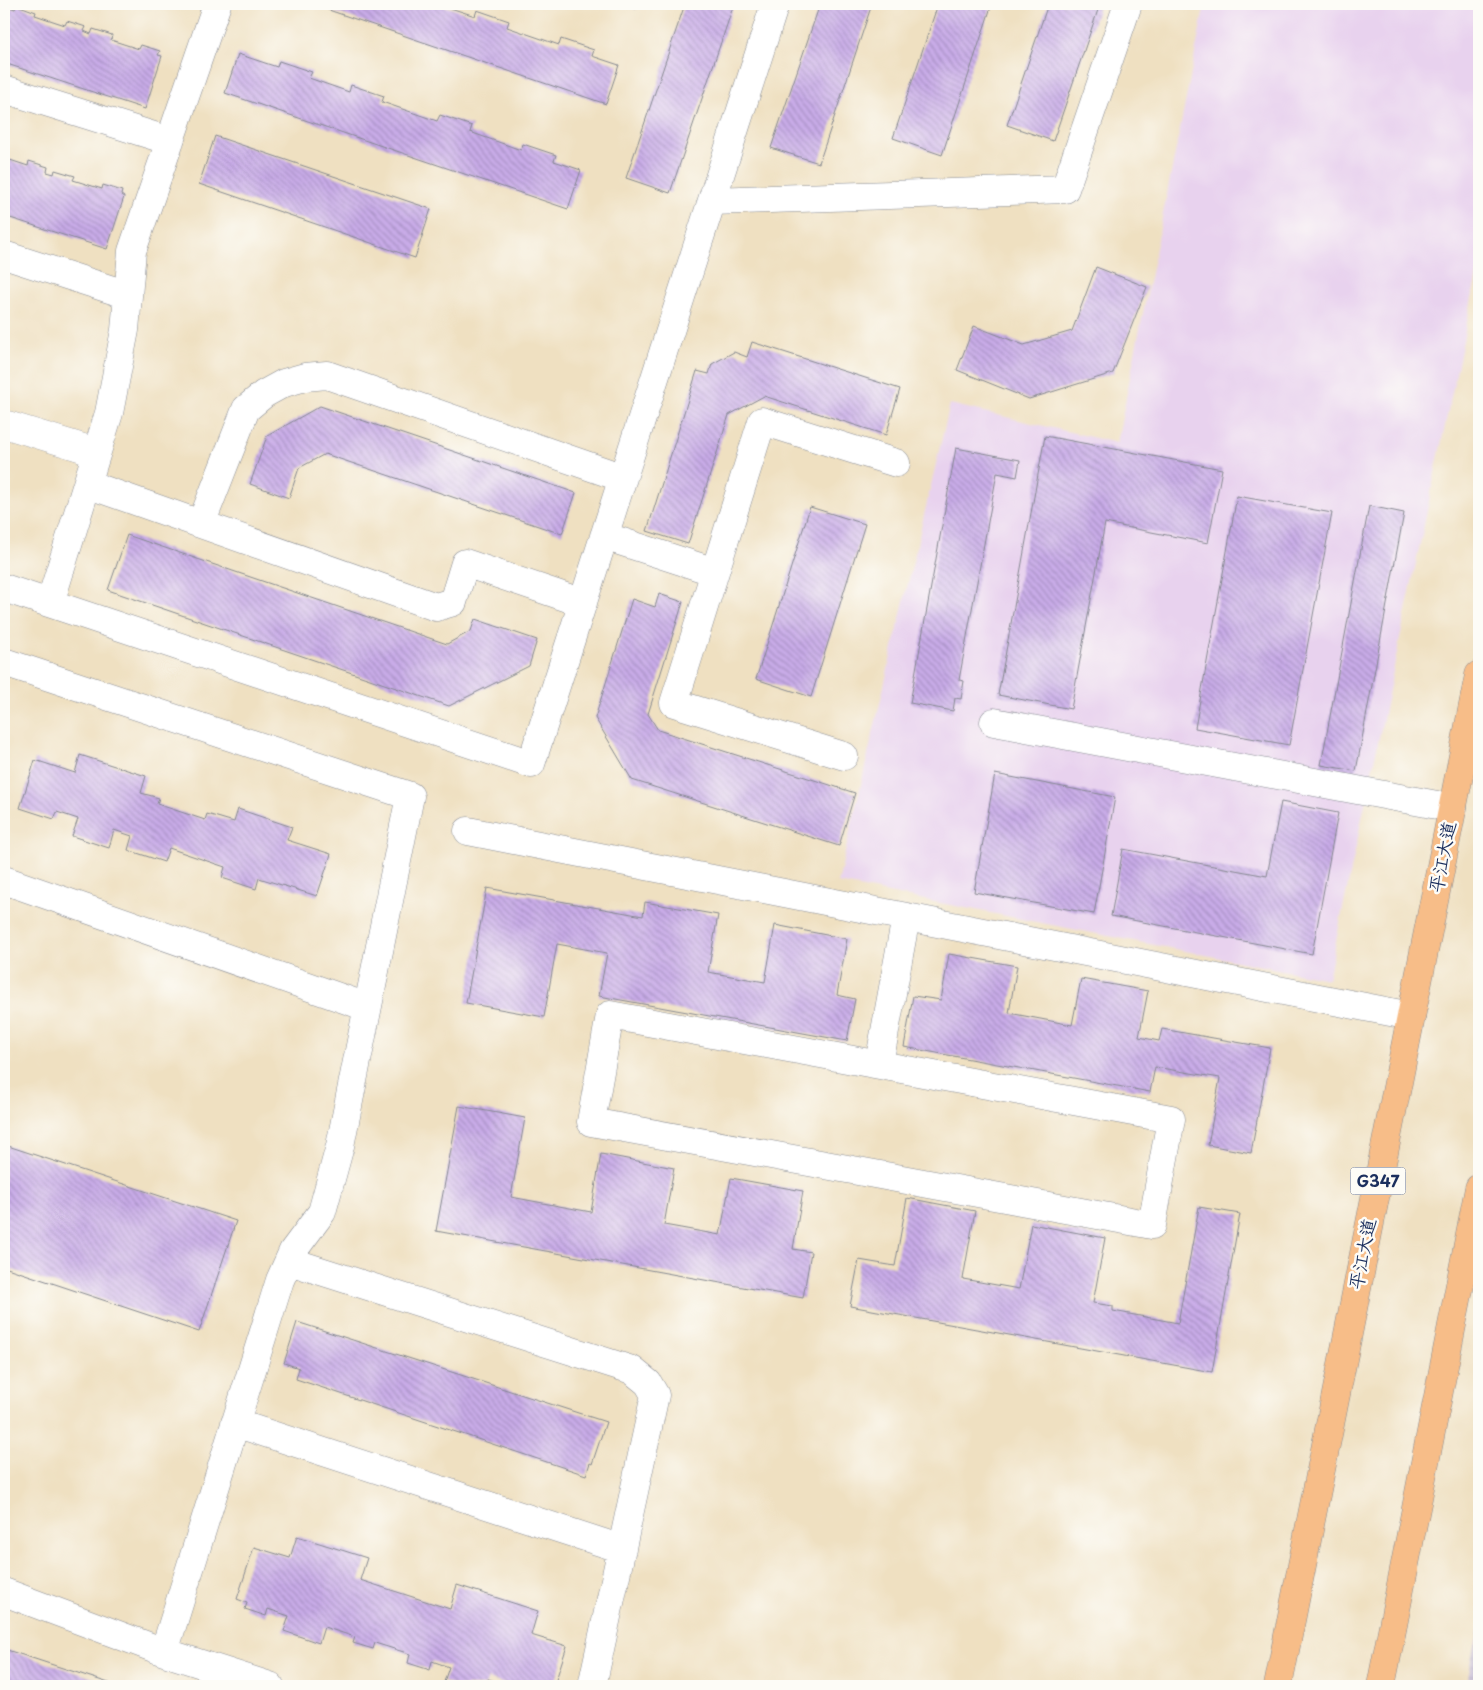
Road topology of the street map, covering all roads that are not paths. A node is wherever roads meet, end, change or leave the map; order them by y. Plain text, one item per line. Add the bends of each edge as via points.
1 (217, 4) edge
2 (775, 4) edge
3 (1128, 4) edge
4 (4, 89) edge
5 (170, 141) junction
6 (713, 201) junction
7 (4, 255) edge
8 (128, 295) junction
9 (4, 424) edge
10 (96, 452) junction
11 (896, 463) dead end
12 (623, 478) junction
13 (87, 484) junction
14 (201, 524) junction
15 (604, 536) junction
16 (715, 572) junction
17 (4, 588) edge
18 (50, 603) junction
19 (583, 603) junction
20 (4, 662) edge
21 (1479, 675) edge
22 (994, 722) dead end
23 (844, 756) dead end
24 (1452, 808) junction
25 (468, 831) dead end
26 (4, 880) edge
27 (906, 917) junction
28 (367, 1007) junction
29 (1411, 1016) junction
30 (879, 1064) junction
31 (1479, 1188) edge
32 (289, 1261) junction
33 (235, 1423) junction
34 (622, 1549) junction
35 (4, 1592) edge
36 (164, 1652) junction
37 (270, 1686) edge
38 (592, 1686) edge
39 (1278, 1686) edge
40 (1381, 1686) edge

1 - 5 lane
2 - 6 lane
3 - 6 lane via 1066,189
4 - 5 lane
5 - 8 lane via 132,251
6 - 12 lane
7 - 8 lane
8 - 10 lane via 111,403
9 - 10 lane
10 - 13 lane
11 - 16 lane via 762,421
12 - 14 lane via 327,375 284,383 246,409
12 - 15 lane
13 - 14 lane
13 - 18 lane
14 - 19 lane via 436,607 453,602 465,564
15 - 16 lane
15 - 19 lane
16 - 23 lane via 674,703
17 - 18 lane
18 - 19 lane via 531,764
20 - 28 lane via 410,796
21 - 24 highway, 平江大道 / G347
22 - 24 lane
24 - 29 highway, 平江大道 / G347
25 - 27 lane
26 - 28 lane
27 - 29 lane
27 - 30 lane
28 - 32 lane via 340,1146 322,1212
29 - 39 highway, 平江大道 / G347
30 - 30 lane via 1171,1118 1152,1224 591,1122 610,1015
31 - 40 highway
32 - 33 lane via 280,1280
32 - 34 lane via 632,1370 648,1383 655,1395
33 - 34 lane
33 - 36 lane
34 - 38 lane
35 - 36 lane
36 - 37 lane

